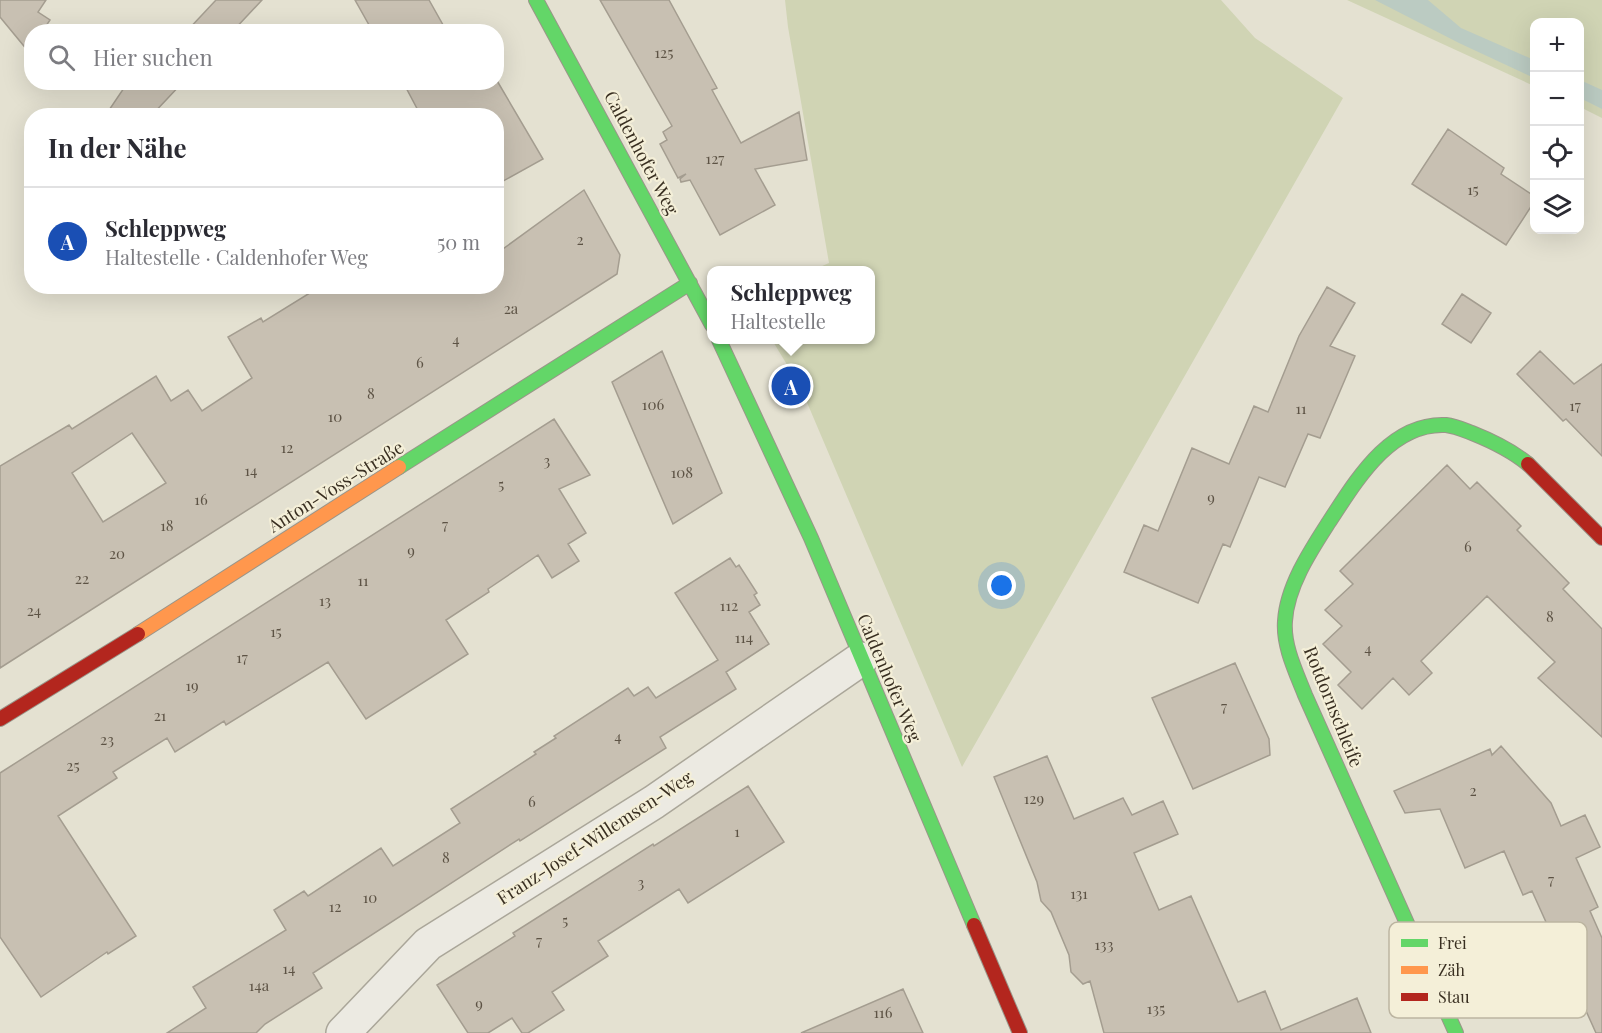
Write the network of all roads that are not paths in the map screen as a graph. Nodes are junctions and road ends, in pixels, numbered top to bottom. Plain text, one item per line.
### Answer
1 (536, 0) edge
2 (690, 283) junction
3 (707, 317) edge
4 (721, 344) edge
5 (1602, 538) edge
6 (861, 659) junction
7 (0, 719) edge
8 (1406, 922) edge
9 (1449, 1018) edge
10 (343, 1033) edge
11 (1020, 1033) edge
12 (1456, 1033) edge

1 - 2 street, Caldenhofer Weg
2 - 3 street, Caldenhofer Weg
2 - 7 street, Anton-Voss-Straße
4 - 6 street, Caldenhofer Weg
5 - 8 street, Rotdornschleife
6 - 10 street, Franz-Josef-Willemsen-Weg
6 - 11 street, Caldenhofer Weg
9 - 12 street, Rotdornschleife

